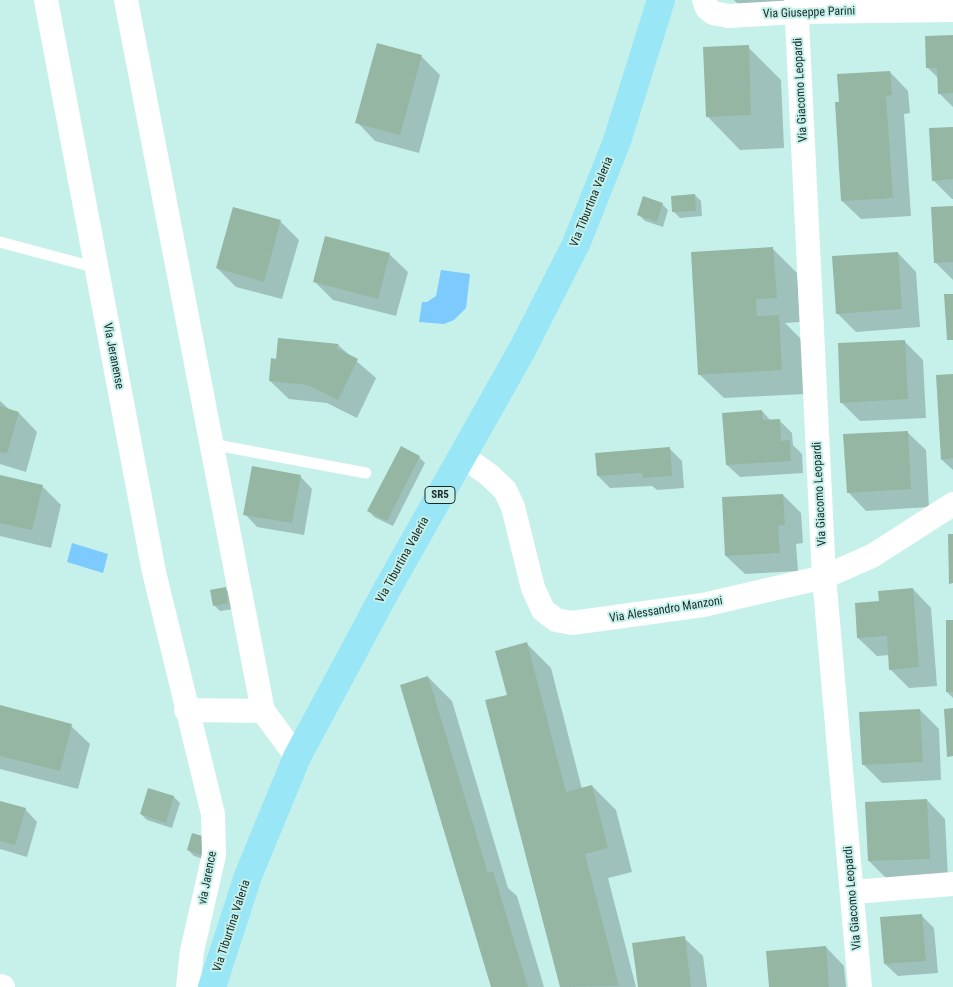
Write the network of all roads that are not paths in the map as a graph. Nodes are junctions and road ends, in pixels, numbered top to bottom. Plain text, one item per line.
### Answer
1 (46, 0) edge
2 (126, 0) edge
3 (661, 0) edge
4 (704, 0) edge
5 (797, 6) edge
6 (953, 10) edge
7 (0, 242) edge
8 (97, 268) junction
9 (211, 444) junction
10 (462, 456) junction
11 (366, 473) dead end
12 (953, 504) edge
13 (824, 577) junction
14 (186, 710) junction
15 (263, 711) junction
16 (297, 757) junction
17 (953, 884) edge
18 (853, 892) junction
19 (188, 987) edge
20 (212, 987) edge
21 (860, 987) edge

1 - 8 street, Via Jeranense
2 - 9 street
3 - 10 main road, Via Tiburtina Valeria / SR5
4 - 5 street, Via Giuseppe Parini
5 - 6 street, Via Giuseppe Parini
5 - 13 street, Via Giacomo Leopardi
7 - 8 lane
8 - 14 street, Via Jeranense
9 - 11 lane
9 - 15 street
10 - 13 street, Via Alessandro Manzoni
10 - 16 main road, Via Tiburtina Valeria / SR5
12 - 13 street, Via Alessandro Manzoni
13 - 18 street, Via Giacomo Leopardi
14 - 15 street
14 - 19 street, via Jarence
15 - 16 street
16 - 20 main road, Via Tiburtina Valeria / SR5
17 - 18 street
18 - 21 street, Via Giacomo Leopardi

